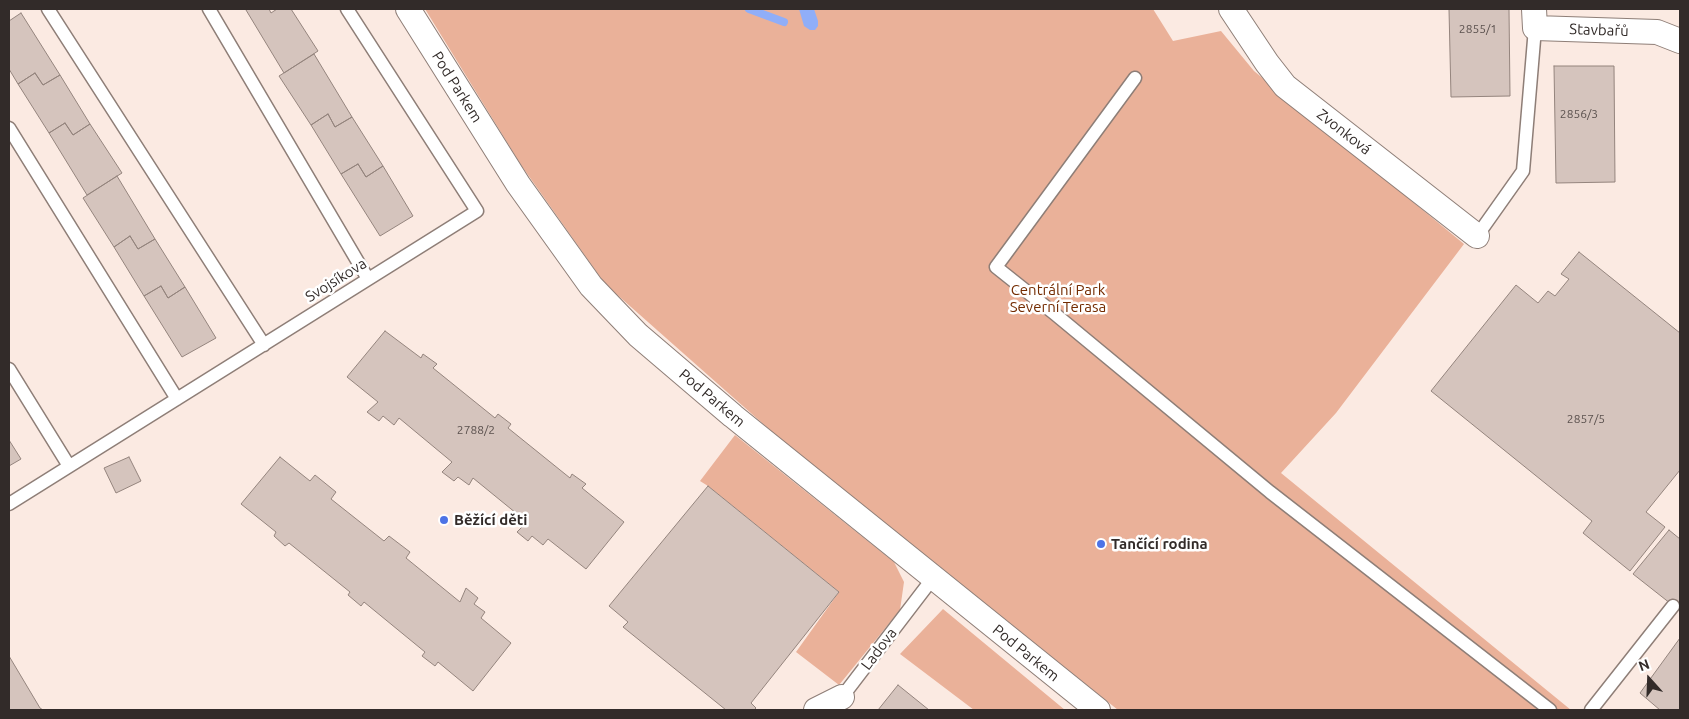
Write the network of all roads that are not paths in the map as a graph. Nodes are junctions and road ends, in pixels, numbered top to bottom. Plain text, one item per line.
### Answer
1 (48, 9) edge
2 (209, 9) edge
3 (348, 9) edge
4 (408, 9) edge
5 (1231, 9) edge
6 (1534, 18) edge
7 (1680, 41) edge
8 (1135, 78) dead end
9 (9, 128) edge
10 (1477, 236) joint
11 (368, 279) junction
12 (264, 345) junction
13 (9, 369) edge
14 (177, 399) junction
15 (70, 466) junction
16 (9, 504) edge
17 (933, 578) junction
18 (1673, 606) dead end
19 (842, 697) joint
20 (816, 710) edge
21 (1098, 710) edge
22 (1550, 710) edge
23 (1591, 710) edge

1 - 12 lane
2 - 11 lane
3 - 11 lane, Svojsíkova
4 - 17 street, Pod Parkem
5 - 10 street, Zvonková
6 - 7 street, Stavbařů
6 - 10 lane
8 - 22 lane
9 - 14 lane
11 - 12 lane, Svojsíkova
12 - 14 lane, Svojsíkova
13 - 15 lane
14 - 15 lane, Svojsíkova
15 - 16 lane, Svojsíkova
17 - 19 lane, Ladova
17 - 21 street, Pod Parkem
18 - 23 lane
19 - 20 street, Ladova

